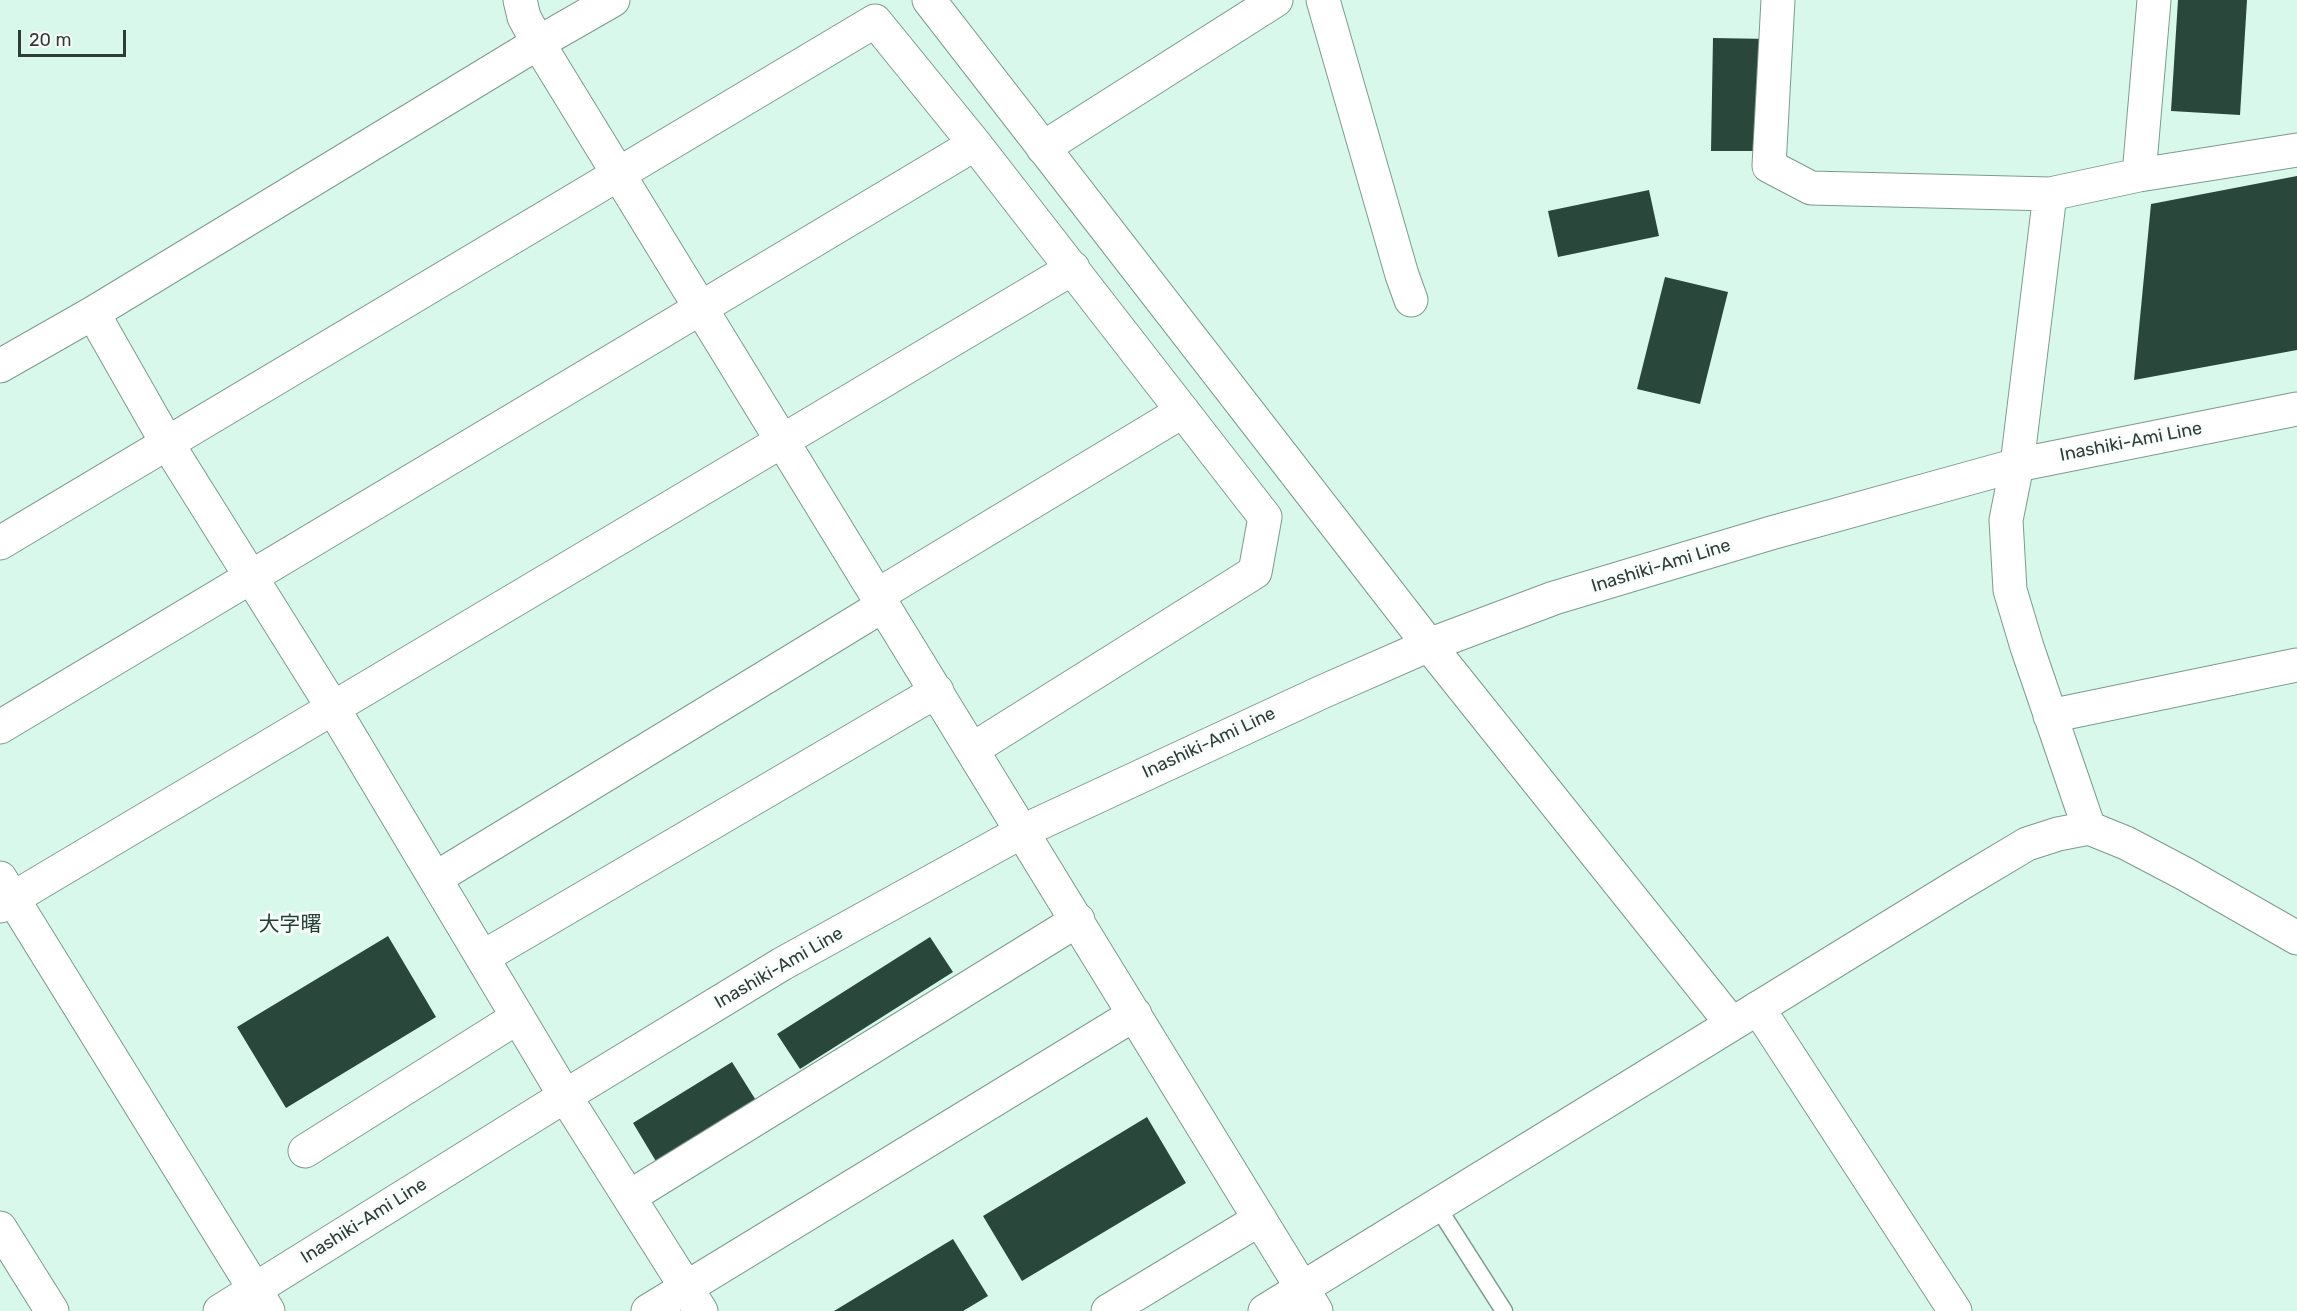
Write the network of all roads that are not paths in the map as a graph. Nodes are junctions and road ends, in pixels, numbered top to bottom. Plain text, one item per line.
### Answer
1 (520, 0) edge
2 (613, 0) edge
3 (930, 0) edge
4 (1276, 0) edge
5 (1323, 0) edge
6 (1778, 0) edge
7 (2154, 0) edge
8 (538, 43) junction
9 (975, 144) junction
10 (1043, 148) junction
11 (2297, 150) edge
12 (620, 174) junction
13 (2139, 175) junction
14 (2050, 194) junction
15 (1073, 268) junction
16 (1411, 300) dead end
17 (700, 309) junction
18 (93, 313) junction
19 (0, 366) edge
20 (2297, 409) edge
21 (1184, 411) junction
22 (783, 441) junction
23 (167, 443) junction
24 (2017, 465) junction
25 (0, 543) edge
26 (250, 577) junction
27 (881, 600) junction
28 (1429, 645) junction
29 (2297, 665) edge
30 (937, 690) junction
31 (333, 708) junction
32 (2050, 716) junction
33 (0, 727) edge
34 (973, 749) junction
35 (2089, 828) junction
36 (1023, 831) junction
37 (436, 878) junction
38 (4, 894) edge
39 (1078, 920) junction
40 (2297, 938) edge
41 (483, 957) junction
42 (1135, 1014) junction
43 (1745, 1016) junction
44 (518, 1017) junction
45 (566, 1096) junction
46 (305, 1151) dead end
47 (629, 1197) junction
48 (1437, 1206) junction
49 (1260, 1219) junction
50 (0, 1228) edge
51 (694, 1299) edge
52 (261, 1300) edge
53 (1309, 1300) edge
54 (52, 1311) edge
55 (220, 1311) edge
56 (648, 1311) edge
57 (1108, 1311) edge
58 (1265, 1311) edge
59 (1504, 1311) edge
60 (1955, 1311) edge

1 - 8 street
2 - 8 street
3 - 10 street
4 - 10 street
5 - 16 street
6 - 14 street
7 - 13 street
8 - 12 street
8 - 18 street
9 - 12 street
9 - 15 street
9 - 17 street
10 - 28 street
11 - 13 street
12 - 17 street
12 - 23 street
13 - 14 street
14 - 24 street
15 - 21 street
15 - 22 street
17 - 22 street
17 - 26 street
18 - 19 street
18 - 23 street
20 - 24 street, Inashiki-Ami Line
21 - 27 street
21 - 34 street
22 - 27 street
22 - 31 street
23 - 25 street
23 - 26 street
24 - 28 street, Inashiki-Ami Line
24 - 32 street
26 - 31 street
26 - 33 street
27 - 30 street
27 - 37 street
28 - 36 street, Inashiki-Ami Line
28 - 43 street
29 - 32 street
30 - 34 street
30 - 41 street
31 - 37 street
31 - 38 street
32 - 35 street
34 - 36 street
35 - 40 street
35 - 43 street
36 - 39 street
36 - 45 street, Inashiki-Ami Line
37 - 41 street
38 - 52 street
39 - 42 street
39 - 47 street
41 - 44 street
42 - 49 street
42 - 51 street
43 - 48 street
43 - 60 street
44 - 45 street
44 - 46 street
45 - 47 street
45 - 52 street, Inashiki-Ami Line
47 - 51 street
48 - 53 street
48 - 59 lane
49 - 53 street
49 - 57 street
50 - 54 street
51 - 56 street
52 - 55 street, Inashiki-Ami Line
53 - 58 street

